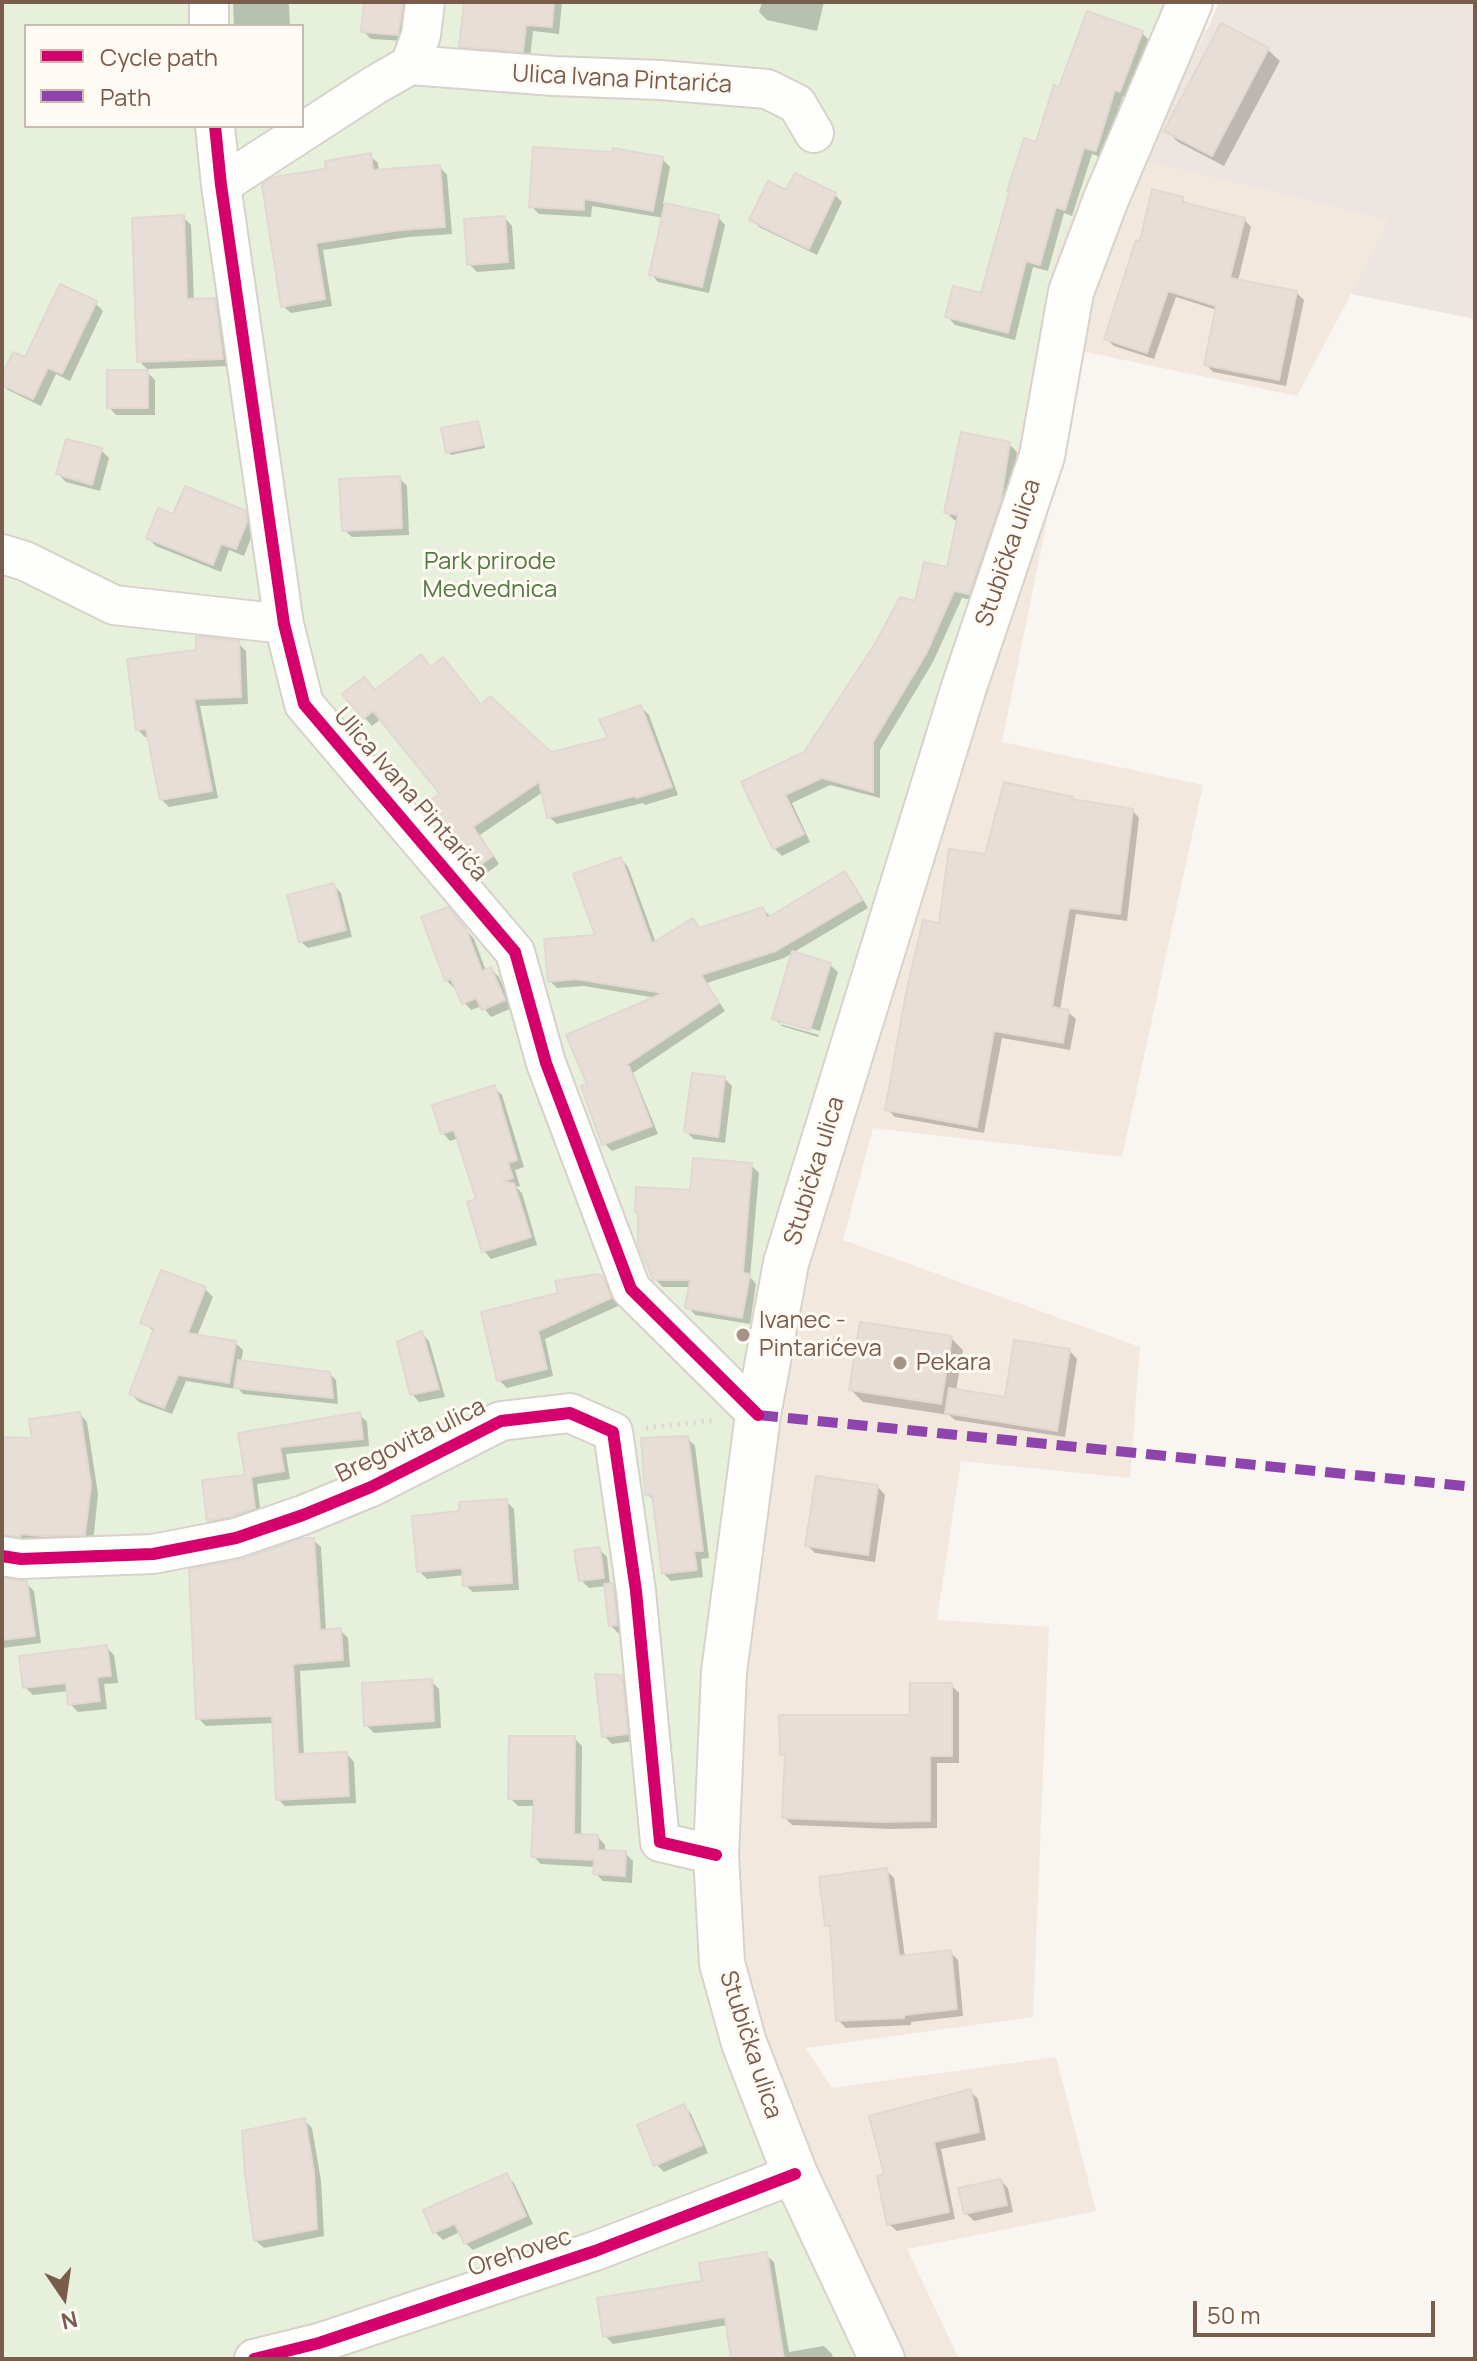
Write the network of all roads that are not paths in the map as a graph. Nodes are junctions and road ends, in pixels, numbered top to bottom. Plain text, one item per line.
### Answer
1 (209, 2) edge
2 (425, 2) edge
3 (1190, 2) edge
4 (209, 24) edge
5 (410, 65) junction
6 (215, 128) edge
7 (814, 133) dead end
8 (221, 185) junction
9 (2, 554) edge
10 (284, 624) junction
11 (758, 1415) junction
12 (2, 1556) edge
13 (716, 1855) junction
14 (795, 2174) junction
15 (254, 2359) edge
16 (882, 2359) edge

1 - 4 street
2 - 5 street
3 - 11 main road, Stubička ulica
5 - 7 street, Ulica Ivana Pintarića
5 - 8 street
6 - 8 street, Ulica Ivana Pintarića
8 - 10 street, Ulica Ivana Pintarića
9 - 10 street
10 - 11 street, Ulica Ivana Pintarića
11 - 13 main road, Stubička ulica
12 - 13 street, Bregovita ulica
13 - 14 main road, Stubička ulica
14 - 15 street, Orehovec
14 - 16 main road, Stubička ulica

